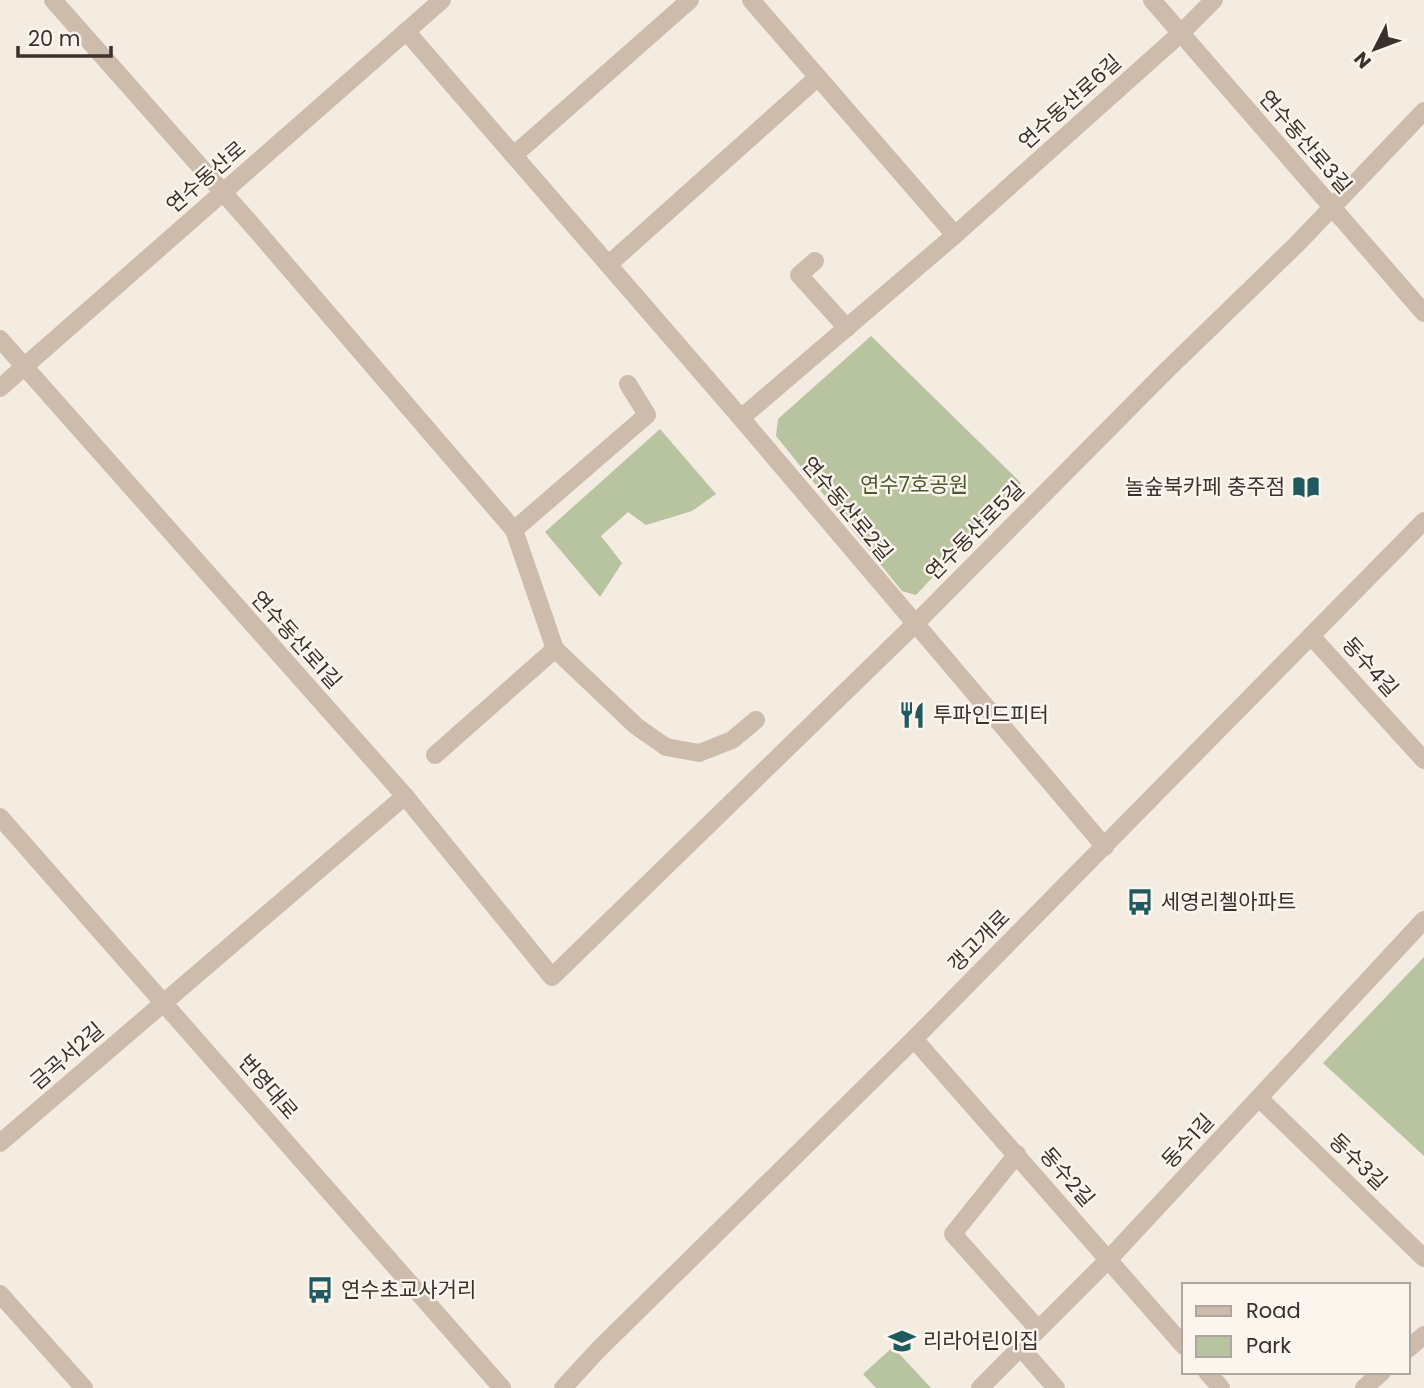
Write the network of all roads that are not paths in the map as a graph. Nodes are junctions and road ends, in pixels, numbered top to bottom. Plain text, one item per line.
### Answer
1 (53, 0) edge
2 (442, 0) edge
3 (690, 0) edge
4 (751, 0) edge
5 (1152, 0) edge
6 (1214, 0) edge
7 (406, 31) junction
8 (1181, 33) junction
9 (818, 77) junction
10 (1424, 111) edge
11 (514, 155) junction
12 (223, 192) junction
13 (1331, 207) junction
14 (955, 235) junction
15 (815, 261) dead end
16 (609, 264) junction
17 (1424, 313) edge
18 (847, 328) junction
19 (0, 339) edge
20 (24, 367) junction
21 (628, 384) dead end
22 (0, 388) edge
23 (741, 418) junction
24 (1424, 522) edge
25 (514, 530) junction
26 (914, 625) junction
27 (1311, 636) junction
28 (555, 649) junction
29 (756, 720) dead end
30 (435, 755) dead end
31 (1424, 760) edge
32 (405, 796) junction
33 (0, 817) edge
34 (1105, 847) junction
35 (1424, 920) edge
36 (552, 977) joint
37 (163, 1003) junction
38 (914, 1039) junction
39 (1259, 1098) junction
40 (0, 1143) edge
41 (1017, 1154) junction
42 (1424, 1258) edge
43 (1108, 1260) junction
44 (0, 1294) edge
45 (1038, 1329) junction
46 (1424, 1335) edge
47 (1182, 1344) edge
48 (1020, 1347) junction
49 (1410, 1347) edge
50 (1209, 1374) edge
51 (1380, 1374) edge
52 (84, 1388) edge
53 (502, 1388) edge
54 (563, 1388) edge
55 (980, 1388) edge
56 (1056, 1388) edge
57 (1221, 1388) edge
58 (1364, 1388) edge

1 - 12 street
2 - 7 street, 연수동산로
3 - 11 street
4 - 9 street
5 - 8 street, 연수동산로3길
6 - 8 street, 연수동산로6길
7 - 11 street, 연수동산로2길
7 - 12 street, 연수동산로
8 - 13 street, 연수동산로3길
8 - 14 street, 연수동산로6길
9 - 14 street
9 - 16 street
10 - 13 street, 연수동산로5길
11 - 16 street, 연수동산로2길
12 - 20 street, 연수동산로
12 - 25 street
13 - 17 street, 연수동산로3길
13 - 26 street, 연수동산로5길
14 - 18 street, 연수동산로6길
15 - 18 street
16 - 23 street, 연수동산로2길
18 - 23 street, 연수동산로6길
19 - 20 street, 연수동산로1길
20 - 22 street, 연수동산로
20 - 32 street, 연수동산로1길
21 - 25 street
23 - 26 street, 연수동산로2길
24 - 27 street, 갱고개로
25 - 28 street
26 - 34 street, 연수동산로2길
26 - 36 street, 연수동산로5길
27 - 31 street, 동수4길
27 - 34 street, 갱고개로
28 - 29 street
28 - 30 street
32 - 36 street, 연수동산로1길
32 - 37 street, 금곡서2길
33 - 37 street, 번영대로
34 - 38 street, 갱고개로
35 - 39 street, 동수1길
37 - 40 street, 금곡서2길
37 - 53 street, 번영대로
38 - 41 street, 동수2길
38 - 54 street, 갱고개로
39 - 42 street, 동수3길
39 - 43 street, 동수1길
41 - 43 street, 동수2길
41 - 45 street
43 - 45 street, 동수1길
43 - 47 street, 동수2길
44 - 52 street
45 - 48 street, 동수1길
46 - 49 street
48 - 55 street, 동수1길
48 - 56 street
50 - 57 street
51 - 58 street

